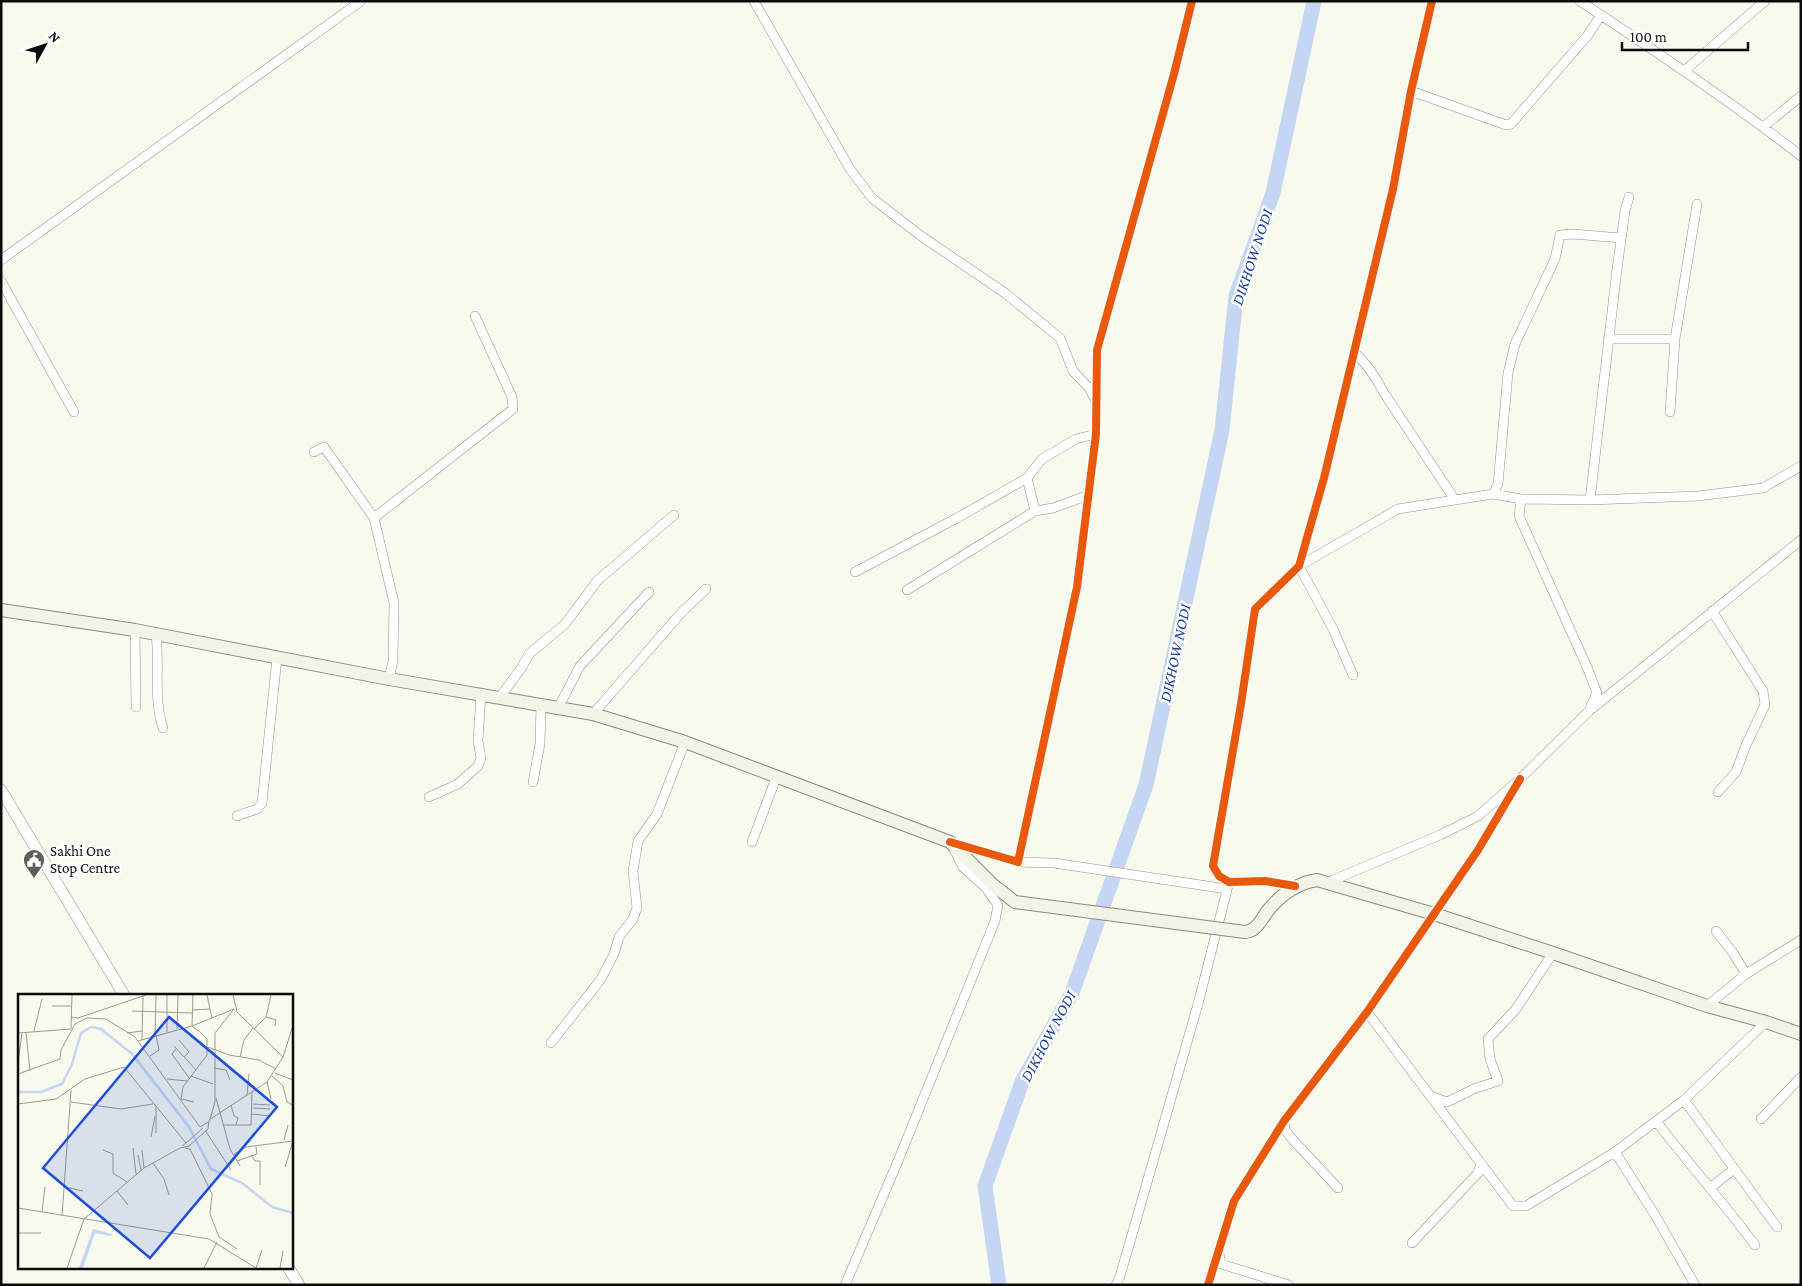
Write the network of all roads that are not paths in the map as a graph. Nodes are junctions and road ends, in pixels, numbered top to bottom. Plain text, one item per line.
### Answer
1 (360, 1) edge
2 (754, 1) edge
3 (1192, 1) edge
4 (1432, 1) edge
5 (1766, 1) edge
6 (1586, 3) edge
7 (1601, 15) junction
8 (1684, 71) junction
9 (1411, 90) junction
10 (1801, 96) edge
11 (1763, 127) junction
12 (1801, 156) edge
13 (1629, 197) dead end
14 (1697, 204) dead end
15 (1621, 238) junction
16 (1, 260) edge
17 (1, 281) edge
18 (475, 316) dead end
19 (1608, 339) junction
20 (1675, 339) junction
21 (1354, 352) junction
22 (1097, 403) junction
23 (74, 412) dead end
24 (1670, 412) dead end
25 (1096, 434) junction
26 (314, 452) dead end
27 (1801, 466) edge
28 (1027, 478) junction
29 (1493, 494) junction
30 (1089, 495) junction
31 (1521, 499) junction
32 (1454, 500) junction
33 (1590, 500) junction
34 (1035, 511) junction
35 (674, 515) dead end
36 (374, 518) junction
37 (1801, 540) edge
38 (1299, 566) junction
39 (855, 572) dead end
40 (706, 589) dead end
41 (907, 590) dead end
42 (650, 592) dead end
43 (1, 610) edge
44 (1712, 611) junction
45 (135, 630) junction
46 (156, 634) junction
47 (277, 658) junction
48 (1353, 676) dead end
49 (389, 679) junction
50 (481, 694) junction
51 (500, 697) junction
52 (541, 705) junction
53 (136, 707) dead end
54 (558, 708) junction
55 (1589, 710) junction
56 (593, 714) junction
57 (163, 728) dead end
58 (685, 742) junction
59 (776, 778) junction
60 (1520, 779) junction
61 (533, 782) dead end
62 (1, 790) edge
63 (1718, 792) dead end
64 (429, 797) dead end
65 (238, 816) dead end
66 (752, 842) dead end
67 (950, 842) junction
68 (1018, 862) junction
69 (1326, 883) junction
70 (1228, 886) junction
71 (1296, 886) junction
72 (1434, 914) junction
73 (1716, 931) dead end
74 (1801, 940) edge
75 (1553, 953) junction
76 (1746, 974) junction
77 (123, 994) edge
78 (1707, 1006) junction
79 (1367, 1012) junction
80 (1766, 1022) junction
81 (1801, 1034) edge
82 (551, 1043) dead end
83 (1801, 1077) edge
84 (1433, 1097) junction
85 (1684, 1100) junction
86 (1761, 1119) dead end
87 (1284, 1121) junction
88 (1656, 1121) junction
89 (1614, 1152) junction
90 (1481, 1163) junction
91 (1734, 1169) junction
92 (1338, 1188) dead end
93 (1710, 1188) junction
94 (1777, 1227) dead end
95 (1412, 1242) dead end
96 (1755, 1245) dead end
97 (1219, 1253) junction
98 (289, 1268) edge
99 (299, 1285) edge
100 (844, 1285) edge
101 (1116, 1285) edge
102 (1208, 1285) edge
103 (1289, 1285) edge
104 (1695, 1285) edge

1 - 16 street
2 - 22 street
3 - 22 street
4 - 9 street
5 - 8 street
6 - 7 street
7 - 8 street
7 - 9 street
8 - 11 street
9 - 21 street
10 - 11 street
11 - 12 street
13 - 15 street
14 - 20 street
15 - 19 street
15 - 29 street
17 - 23 street
18 - 36 street
19 - 20 street
19 - 33 street
20 - 24 street
21 - 32 street
21 - 38 street
22 - 25 street
25 - 28 street
25 - 30 street
26 - 36 street
27 - 33 street
28 - 34 street
28 - 39 street
29 - 31 street
29 - 32 street
30 - 34 street
30 - 68 street
31 - 33 street
31 - 55 street
32 - 38 street
34 - 41 street
35 - 51 street
36 - 49 street
37 - 44 street
38 - 48 street
38 - 70 street
40 - 56 street
42 - 54 street
43 - 45 main road
44 - 55 street
44 - 63 street
45 - 46 main road
45 - 53 street
46 - 47 main road
46 - 57 street
47 - 49 main road
47 - 65 street
49 - 50 main road
50 - 51 main road
50 - 64 street
51 - 52 main road
52 - 54 main road
52 - 61 street
54 - 56 main road
55 - 60 street
56 - 58 main road
58 - 59 main road
58 - 82 street
59 - 66 street
59 - 67 main road
60 - 69 street
60 - 72 street
62 - 77 street
67 - 68 street
67 - 71 main road, bridge
67 - 100 street
68 - 70 street
69 - 71 main road
69 - 72 main road
70 - 71 street
70 - 101 street
72 - 75 main road
72 - 79 street
73 - 76 street
74 - 76 street
75 - 78 main road
75 - 84 street
76 - 78 street
78 - 80 main road
79 - 84 street
79 - 87 street
80 - 81 main road
80 - 85 street
83 - 86 street
84 - 90 street
85 - 88 street
85 - 91 street
87 - 92 street
87 - 97 street
88 - 89 street
88 - 93 street
89 - 90 street
89 - 104 street
90 - 95 street
91 - 93 street
91 - 94 street
93 - 96 street
97 - 102 street
97 - 103 street
98 - 99 street

